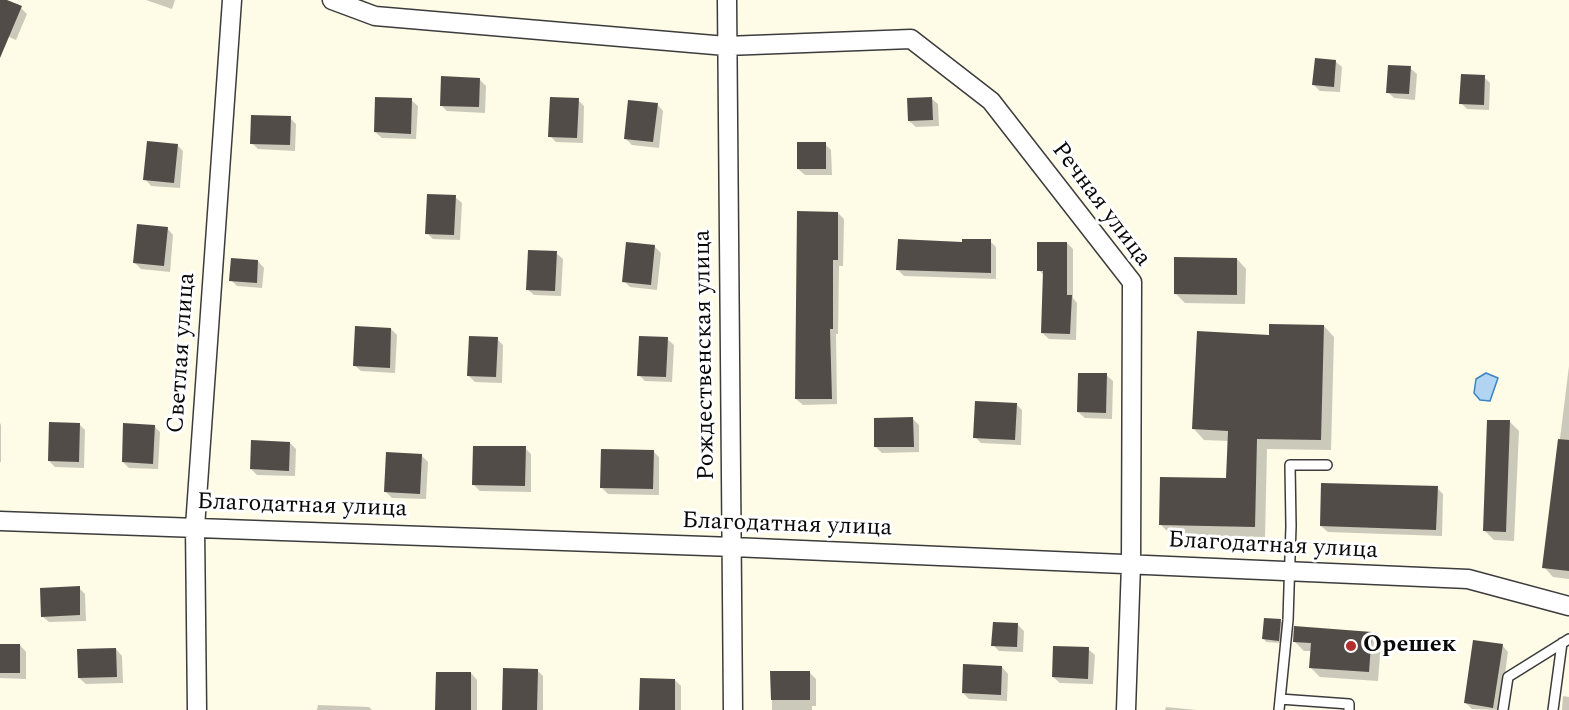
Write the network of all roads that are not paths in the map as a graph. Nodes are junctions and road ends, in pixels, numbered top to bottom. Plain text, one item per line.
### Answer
1 (232, 0) edge
2 (332, 0) edge
3 (727, 0) edge
4 (726, 46) junction
5 (1327, 465) dead end
6 (0, 521) edge
7 (195, 527) junction
8 (733, 547) junction
9 (1131, 564) junction
10 (1290, 572) junction
11 (1569, 606) edge
12 (1565, 641) edge
13 (1280, 699) junction
14 (197, 710) edge
15 (734, 710) edge
16 (1126, 710) edge
17 (1279, 710) edge
18 (1349, 710) edge
19 (1503, 710) edge
20 (1553, 710) edge

1 - 7 street, Светлая улица
2 - 4 street, Речная улица
3 - 4 street, Рождественская улица
4 - 8 street, Рождественская улица
4 - 9 street, Речная улица
5 - 10 lane
6 - 7 street, Благодатная улица
7 - 8 street, Благодатная улица
7 - 14 street, Светлая улица
8 - 9 street, Благодатная улица
8 - 15 street, Рождественская улица
9 - 10 street, Благодатная улица
9 - 16 street, Речная улица
10 - 11 street, Благодатная улица
10 - 13 lane
12 - 19 lane
12 - 20 lane
13 - 17 lane
13 - 18 lane

